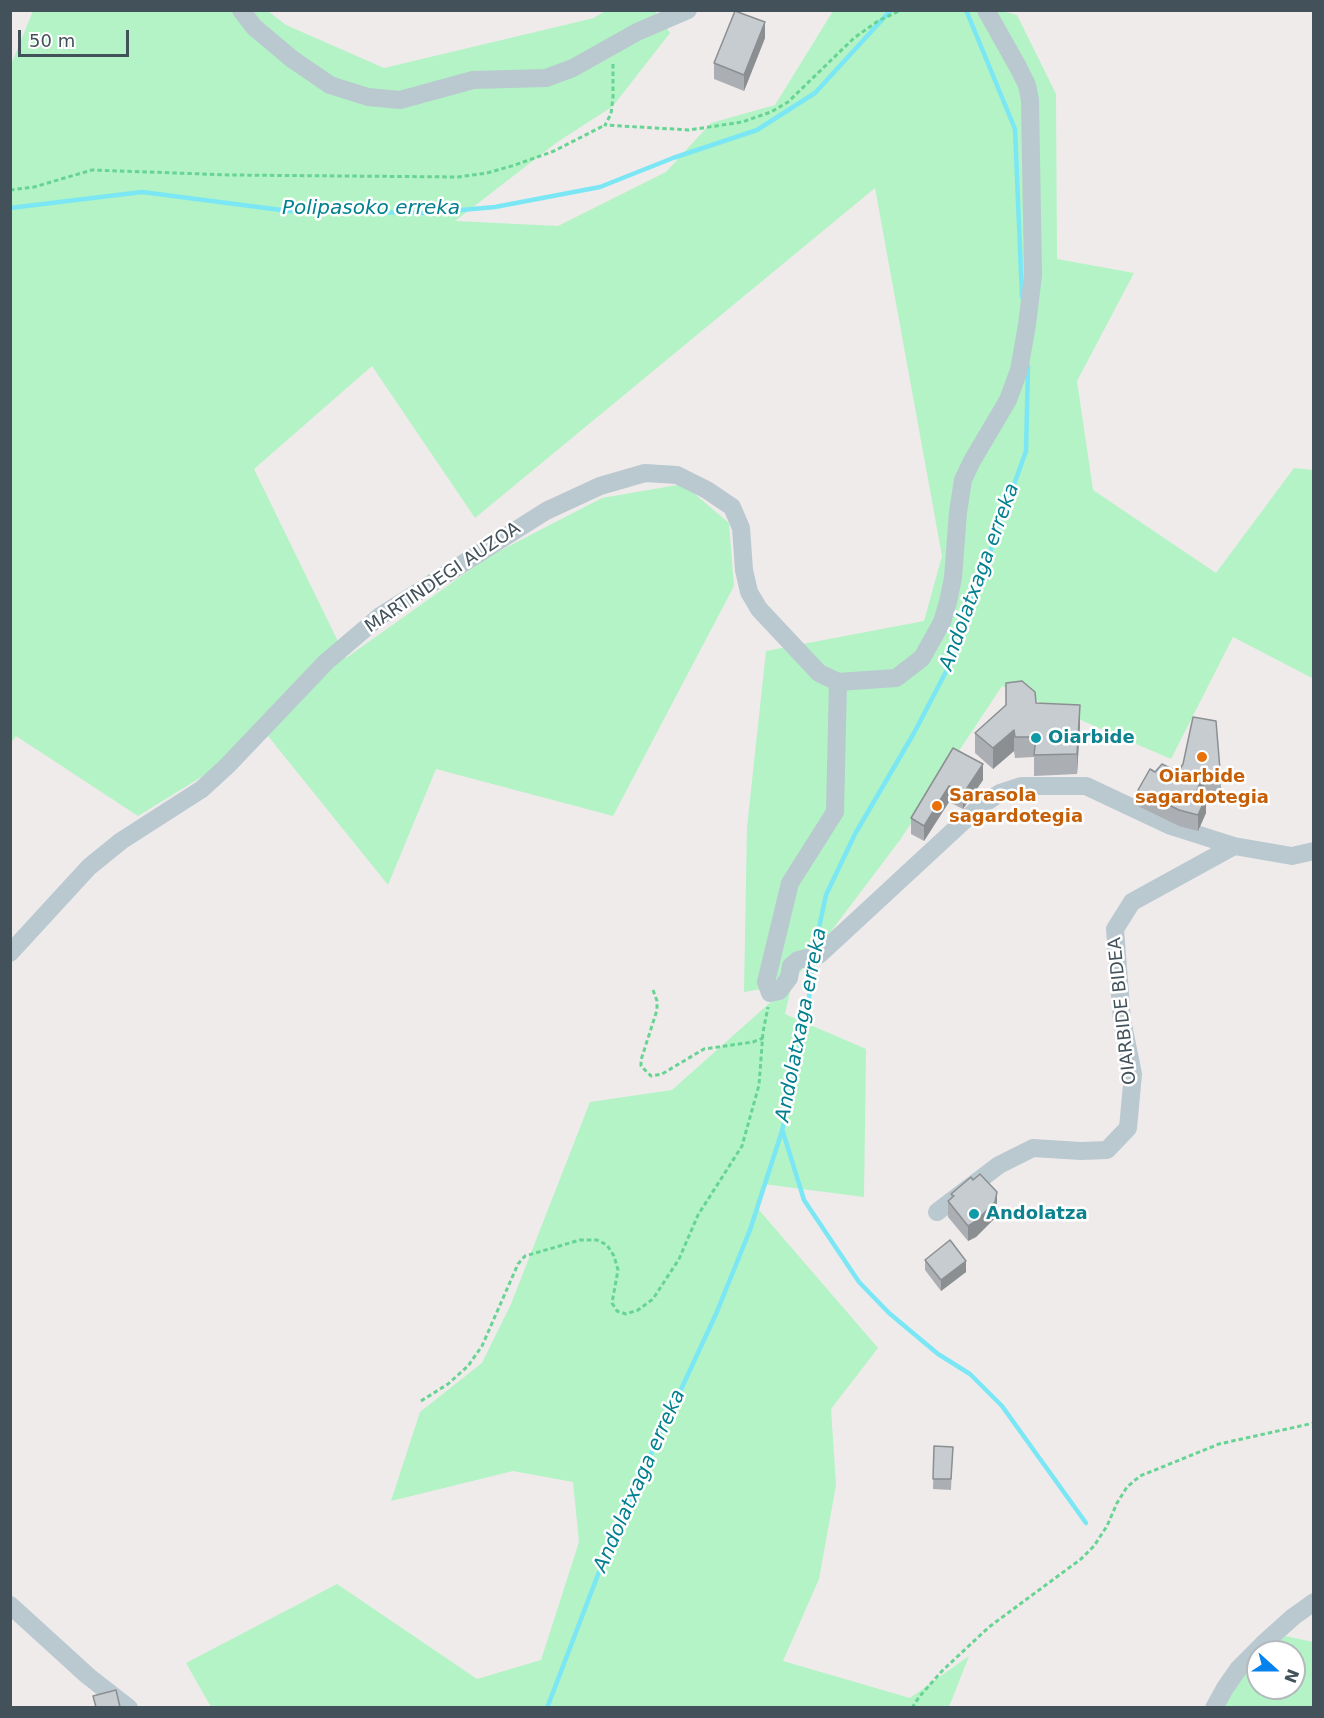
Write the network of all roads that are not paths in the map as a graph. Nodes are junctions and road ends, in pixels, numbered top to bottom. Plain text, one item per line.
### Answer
1 (241, 10) edge
2 (688, 10) edge
3 (986, 10) edge
4 (837, 682) junction
5 (1234, 846) junction
6 (1314, 851) edge
7 (10, 953) edge
8 (937, 1212) dead end
9 (1314, 1602) edge
10 (10, 1605) edge
11 (129, 1707) edge
12 (1214, 1707) edge

1 - 2 street
3 - 4 street
4 - 5 street
4 - 7 street, MARTINDEGI AUZOA
5 - 6 street
5 - 8 street, OIARBIDE BIDEA
9 - 12 street
10 - 11 street

